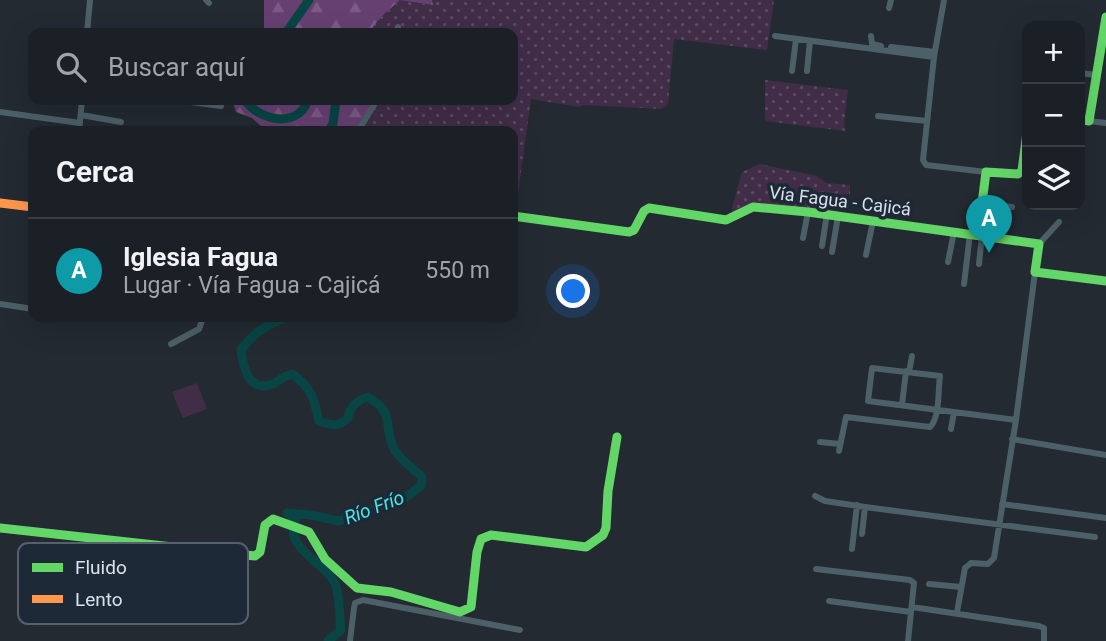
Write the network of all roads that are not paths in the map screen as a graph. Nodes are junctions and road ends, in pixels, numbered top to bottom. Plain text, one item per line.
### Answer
1 (90, 0) edge
2 (944, 0) edge
3 (1106, 18) edge
4 (87, 28) edge
5 (775, 36) dead end
6 (871, 36) dead end
7 (796, 39) junction
8 (810, 41) junction
9 (1103, 53) edge
10 (934, 55) junction
11 (792, 71) dead end
12 (807, 71) dead end
13 (1100, 74) edge
14 (81, 105) edge
15 (213, 105) edge
16 (374, 105) edge
17 (221, 106) dead end
18 (0, 112) edge
19 (878, 116) dead end
20 (1085, 117) edge
21 (80, 119) junction
22 (1085, 120) edge
23 (927, 121) junction
24 (121, 122) dead end
25 (1106, 123) edge
26 (79, 126) edge
27 (361, 126) edge
28 (1025, 147) edge
29 (986, 173) junction
30 (983, 202) junction
31 (0, 203) edge
32 (28, 206) edge
33 (1012, 207) dead end
34 (808, 212) junction
35 (827, 214) junction
36 (838, 216) junction
37 (518, 217) edge
38 (873, 220) junction
39 (1059, 222) dead end
40 (954, 232) junction
41 (977, 235) junction
42 (803, 238) dead end
43 (1039, 244) junction
44 (822, 246) dead end
45 (832, 252) dead end
46 (866, 255) dead end
47 (948, 262) dead end
48 (979, 264) dead end
49 (1035, 272) junction
50 (1106, 281) edge
51 (964, 284) dead end
52 (0, 304) edge
53 (28, 308) edge
54 (202, 322) edge
55 (171, 344) dead end
56 (912, 356) dead end
57 (907, 371) junction
58 (902, 405) junction
59 (936, 409) junction
60 (954, 412) junction
61 (1016, 420) junction
62 (951, 429) dead end
63 (617, 437) dead end
64 (1012, 439) junction
65 (820, 442) dead end
66 (1106, 455) edge
67 (815, 496) dead end
68 (1002, 504) junction
69 (857, 505) junction
70 (865, 507) junction
71 (1106, 518) edge
72 (999, 523) junction
73 (0, 528) edge
74 (862, 534) dead end
75 (1096, 537) dead end
76 (159, 543) edge
77 (852, 549) dead end
78 (248, 555) edge
79 (816, 569) dead end
80 (929, 584) dead end
81 (961, 587) junction
82 (829, 600) dead end
83 (911, 609) junction
84 (957, 612) junction
85 (520, 630) dead end
86 (350, 641) edge
87 (908, 641) edge
88 (1044, 641) edge

1 - 4 street
2 - 10 street
3 - 9 street
5 - 7 street
6 - 10 street
7 - 8 street
7 - 11 street
8 - 10 street
8 - 12 street
9 - 13 street
10 - 23 street
13 - 20 street
14 - 21 street
15 - 17 street
16 - 27 street
18 - 21 street
19 - 23 street
21 - 24 street
21 - 26 street
22 - 25 street
23 - 29 street
28 - 29 street
29 - 30 street
30 - 33 street
30 - 41 street
31 - 32 street
34 - 35 street, Vía Fagua - Cajicá
34 - 37 street, Vía Fagua - Cajicá
34 - 42 street
35 - 36 street, Vía Fagua - Cajicá
35 - 44 street
36 - 38 street, Vía Fagua - Cajicá
36 - 45 street
38 - 40 street, Vía Fagua - Cajicá
38 - 46 street
39 - 43 street
40 - 41 street, Vía Fagua - Cajicá
40 - 47 street
41 - 43 street, Vía Fagua - Cajicá
41 - 48 street
41 - 51 street
43 - 49 street
49 - 50 street
49 - 61 street
52 - 53 street
54 - 55 street
56 - 57 street
57 - 58 street
57 - 58 street
57 - 59 street
58 - 59 street
59 - 60 street
59 - 65 street
60 - 61 street
60 - 62 street
61 - 64 street
63 - 78 street
64 - 66 street
64 - 68 street
67 - 69 street
68 - 71 street
68 - 72 street
69 - 70 street
69 - 77 street
70 - 72 street
70 - 74 street
72 - 75 street
72 - 81 street
73 - 76 street
79 - 83 street
80 - 81 street
81 - 84 street
82 - 83 street
83 - 84 street
83 - 87 street
84 - 88 street
85 - 86 street

